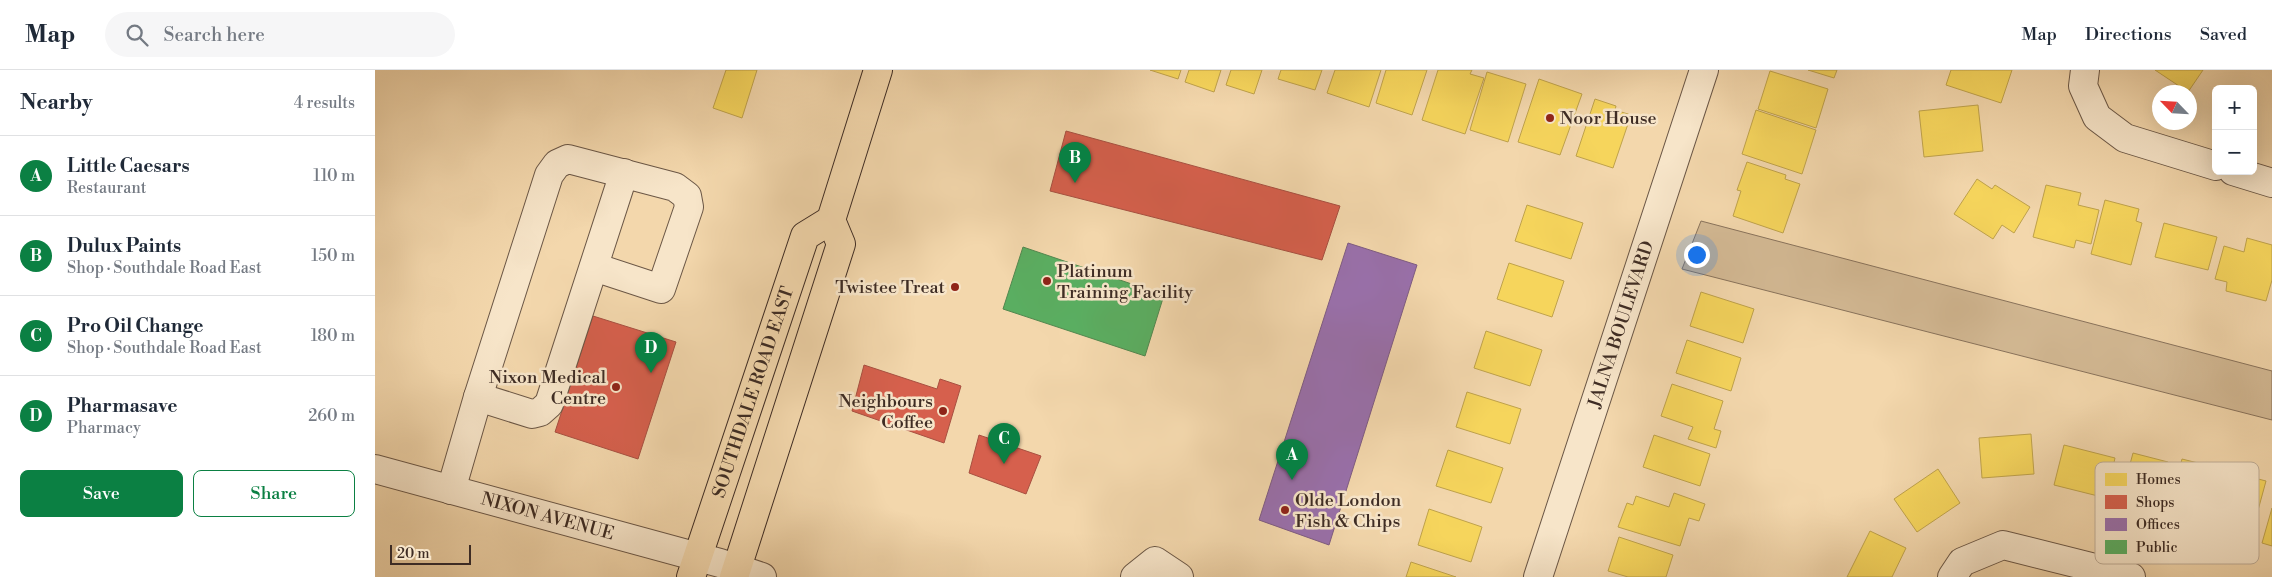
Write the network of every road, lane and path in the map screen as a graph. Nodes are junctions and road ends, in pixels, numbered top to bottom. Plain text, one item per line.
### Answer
1 (878, 70) edge
2 (1704, 70) edge
3 (2085, 70) edge
4 (2212, 165) edge
5 (624, 173) junction
6 (2245, 175) edge
7 (2272, 184) edge
8 (831, 220) junction
9 (594, 267) junction
10 (478, 397) junction
11 (375, 469) edge
12 (451, 490) junction
13 (716, 569) edge
14 (762, 577) edge
15 (1135, 577) edge
16 (1179, 577) edge
17 (1538, 577) edge
18 (1952, 577) edge
19 (2131, 577) edge

1 - 8 main road
2 - 17 street, JALNA BOULEVARD
3 - 4 street
5 - 9 street
5 - 9 street
5 - 10 street
6 - 7 street
8 - 13 main road
8 - 13 main road, SOUTHDALE ROAD EAST
9 - 10 street
10 - 12 street
11 - 12 street, NIXON AVENUE
12 - 13 street, NIXON AVENUE
13 - 14 street, NIXON AVENUE
15 - 16 street
18 - 19 street

